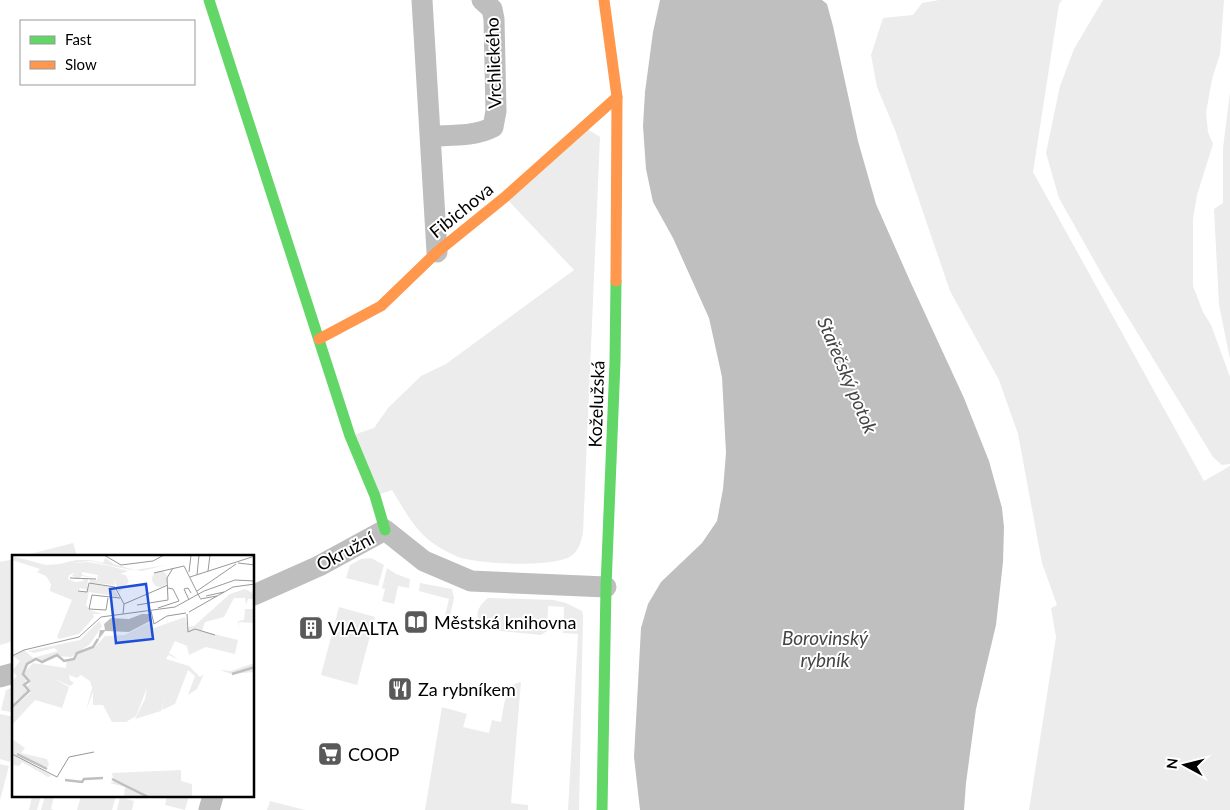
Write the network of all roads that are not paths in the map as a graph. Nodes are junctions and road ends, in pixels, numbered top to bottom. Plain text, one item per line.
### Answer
1 (208, 0) edge
2 (422, 0) edge
3 (428, 0) edge
4 (482, 0) edge
5 (604, 0) edge
6 (617, 97) junction
7 (431, 136) junction
8 (437, 252) junction
9 (319, 339) junction
10 (386, 530) junction
11 (606, 587) junction
12 (255, 595) edge
13 (12, 674) edge
14 (0, 678) edge
15 (602, 810) edge

1 - 9 street
2 - 3 street
2 - 7 street
4 - 7 street, Vrchlického
5 - 6 street, Koželužská
6 - 8 street, Fibichova
6 - 11 street, Koželužská
7 - 8 street
8 - 9 street, Fibichova
9 - 10 street
10 - 11 street, Okružní
10 - 12 street, Okružní
11 - 15 street, Koželužská
13 - 14 street

